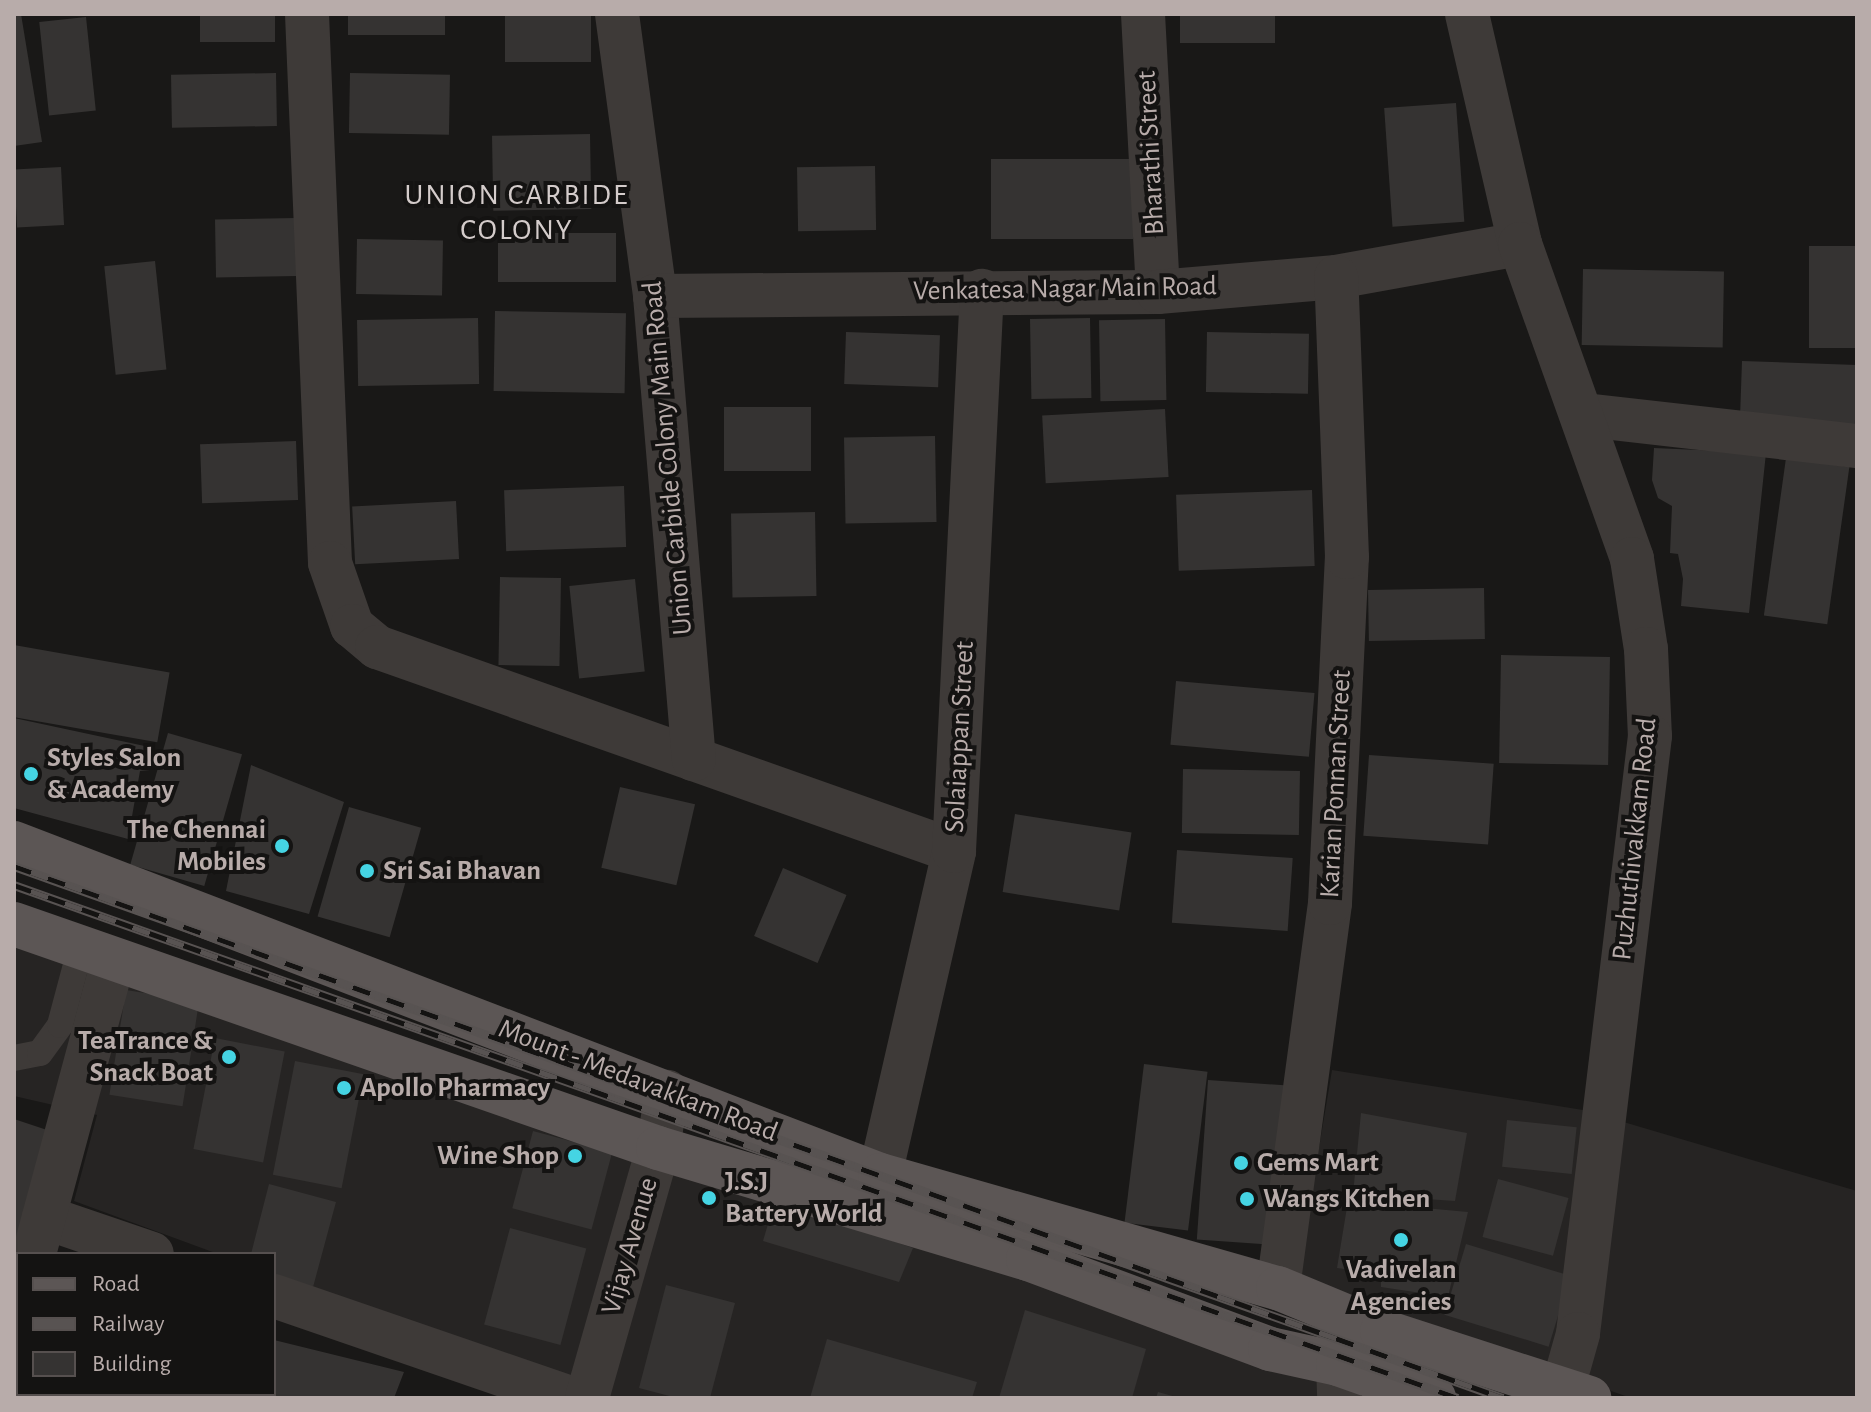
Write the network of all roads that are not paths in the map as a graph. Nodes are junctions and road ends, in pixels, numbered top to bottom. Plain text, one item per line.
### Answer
1 (307, 14) edge
2 (617, 14) edge
3 (1143, 14) edge
4 (1467, 14) edge
5 (1520, 244) junction
6 (1336, 277) junction
7 (982, 291) junction
8 (1158, 292) junction
9 (655, 296) junction
10 (1585, 415) junction
11 (1857, 446) edge
12 (694, 759) junction
13 (14, 843) edge
14 (954, 851) junction
15 (14, 924) edge
16 (97, 954) junction
17 (14, 1058) edge
18 (667, 1092) junction
19 (658, 1148) junction
20 (880, 1175) junction
21 (39, 1235) edge
22 (140, 1252) edge
23 (1278, 1288) junction
24 (276, 1297) edge
25 (1338, 1381) edge
26 (1571, 1395) edge
27 (570, 1398) edge
28 (587, 1398) edge
29 (1434, 1398) edge

1 - 12 street
2 - 9 street, Union Carbide Colony Main Road
3 - 8 street, Bharathi Street
4 - 5 street, Puzhuthivakkam Road
5 - 6 street, Venkatesa Nagar Main Road
5 - 10 street, Puzhuthivakkam Road
6 - 8 street, Venkatesa Nagar Main Road
6 - 23 street, Karian Ponnan Street
7 - 8 street, Venkatesa Nagar Main Road
7 - 9 street, Venkatesa Nagar Main Road
7 - 14 street, Solaiappan Street
9 - 12 street, Union Carbide Colony Main Road
10 - 11 street
10 - 26 street, Puzhuthivakkam Road
12 - 14 street
13 - 18 main road, Mount - Medavakkam Road
14 - 20 street, Solaiappan Street
15 - 16 main road, Mount - Medavakkam Road
16 - 17 lane
16 - 19 main road, Mount - Medavakkam Road
16 - 21 street
18 - 19 street, Vijay Avenue
18 - 20 main road, Mount - Medavakkam Road
19 - 25 main road, Mount - Medavakkam Road
19 - 28 street, Vijay Avenue
20 - 23 main road, Mount - Medavakkam Road
21 - 22 street
23 - 26 main road, Mount - Medavakkam Road
24 - 27 street
25 - 29 main road, Mount - Medavakkam Road

